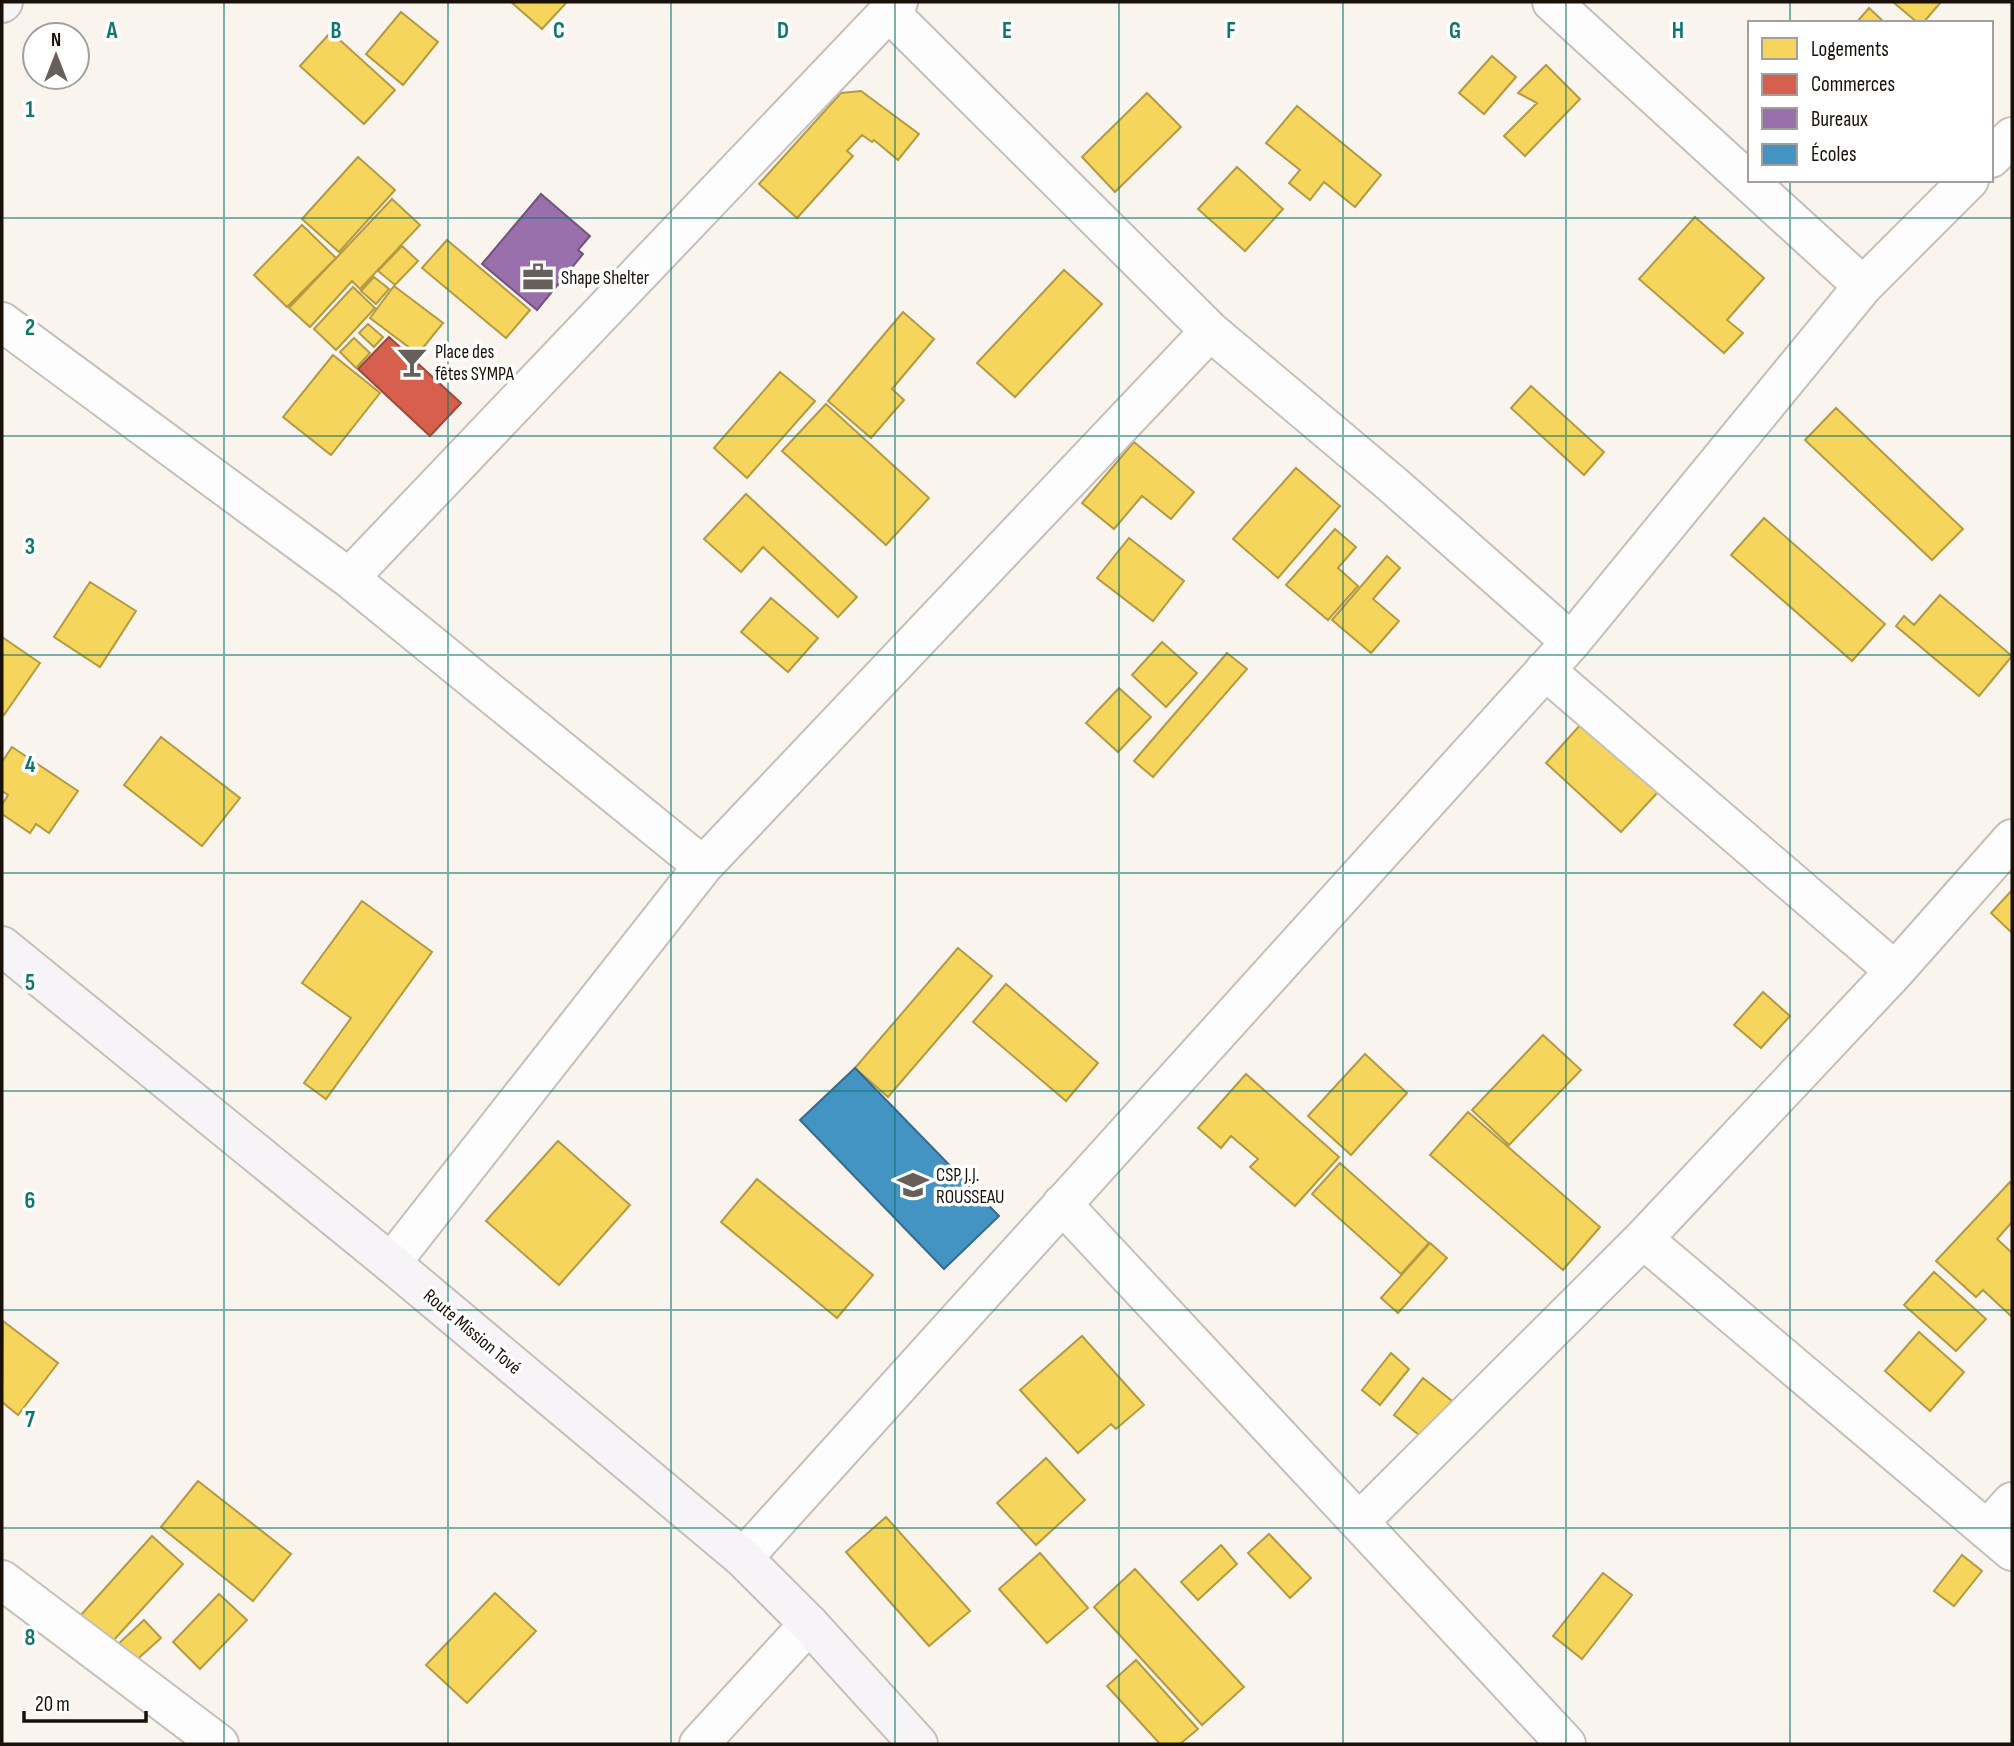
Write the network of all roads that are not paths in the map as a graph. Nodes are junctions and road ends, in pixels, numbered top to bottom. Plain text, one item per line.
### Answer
1 (1552, 2) edge
2 (894, 7) edge
3 (2012, 137) edge
4 (1993, 156) edge
5 (1748, 181) edge
6 (1749, 182) edge
7 (1967, 182) edge
8 (1863, 286) junction
9 (2, 322) edge
10 (1210, 331) junction
11 (349, 578) junction
12 (1571, 642) junction
13 (1545, 670) junction
14 (2012, 839) edge
15 (703, 866) junction
16 (2, 946) edge
17 (1895, 971) junction
18 (1062, 1204) junction
19 (1643, 1240) junction
20 (391, 1263) junction
21 (2012, 1502) edge
22 (1359, 1522) junction
23 (1999, 1541) edge
24 (743, 1558) junction
25 (2, 1580) edge
26 (809, 1623) junction
27 (219, 1744) edge
28 (699, 1744) edge
29 (918, 1744) edge
30 (1566, 1744) edge

1 - 5 street
2 - 10 street
2 - 11 street
3 - 4 street
6 - 8 street
7 - 8 street
8 - 12 street
9 - 11 street
10 - 12 street
10 - 15 street
11 - 15 street
12 - 13 street
13 - 17 street
13 - 18 street
14 - 17 street
15 - 20 street
16 - 20 street, Route Mission Tové
17 - 19 street
18 - 22 street
18 - 24 street
19 - 22 street
19 - 23 street
20 - 24 street, Route Mission Tové
21 - 23 street
22 - 30 street
24 - 26 street, Route Mission Tové
25 - 27 street
26 - 28 street
26 - 29 street, Route Mission Tové

